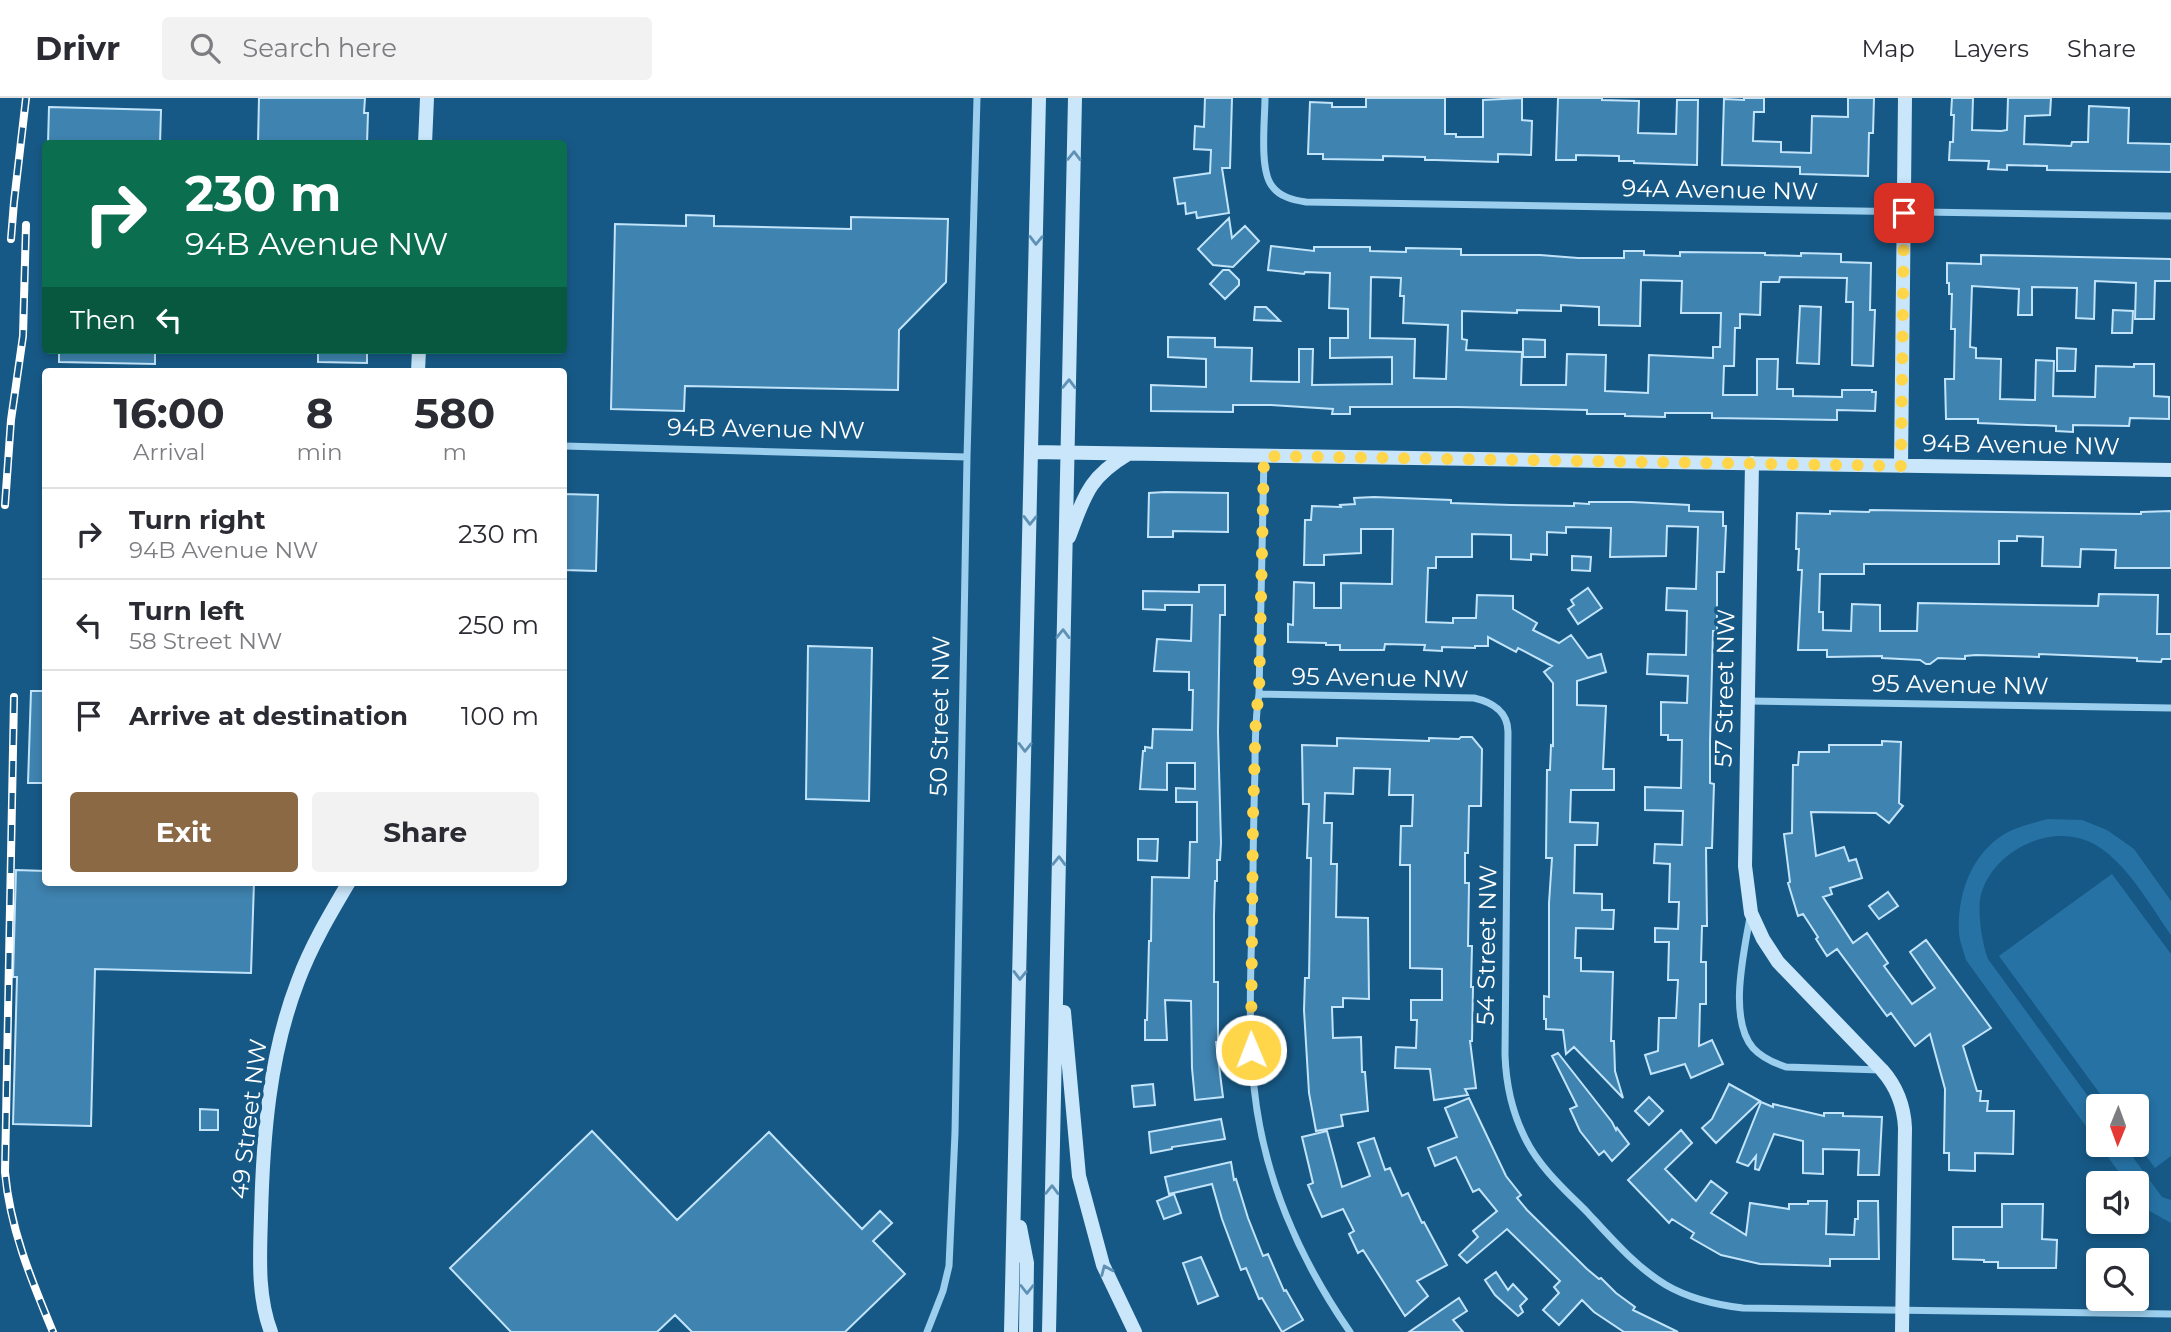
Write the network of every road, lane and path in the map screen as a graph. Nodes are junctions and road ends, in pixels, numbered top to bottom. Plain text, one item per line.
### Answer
1 (427, 98) edge
2 (978, 98) edge
3 (1039, 98) edge
4 (1075, 98) edge
5 (1265, 98) edge
6 (1905, 98) edge
7 (425, 140) edge
8 (1904, 213) junction
9 (2171, 216) edge
10 (567, 446) edge
11 (1031, 452) junction
12 (1067, 452) junction
13 (1130, 454) junction
14 (1264, 456) junction
15 (967, 457) junction
16 (1752, 463) junction
17 (1901, 466) junction
18 (2171, 470) edge
19 (1065, 548) junction
20 (1259, 694) junction
21 (1748, 701) junction
22 (2171, 708) edge
23 (1499, 709) joint
24 (347, 886) edge
25 (1751, 913) junction
26 (1057, 930) junction
27 (1882, 1070) junction
28 (1015, 1198) junction
29 (1902, 1311) junction
30 (2171, 1314) edge
31 (271, 1332) edge
32 (927, 1332) edge
33 (1011, 1332) edge
34 (1026, 1332) edge
35 (1049, 1332) edge
36 (1135, 1332) edge
37 (1350, 1332) edge
38 (1902, 1332) edge

1 - 7 main road
2 - 15 street, 50 Street NW
3 -> 11 main road
12 -> 4 main road
5 - 8 street, 94A Avenue NW
6 - 8 main road
8 - 9 street, 94A Avenue NW
8 - 17 main road
10 - 15 street, 94B Avenue NW
11 - 12 main road, 94B Avenue NW
11 -> 28 main road
12 - 13 main road, 94B Avenue NW
12 - 19 main road
13 - 14 main road, 94B Avenue NW
13 - 19 main road
14 - 16 main road, 94B Avenue NW
14 - 20 street
15 - 32 street, 50 Street NW
16 - 17 main road, 94B Avenue NW
16 - 21 main road, 57 Street NW
17 - 18 main road, 94B Avenue NW
26 -> 19 main road
20 - 23 street, 95 Avenue NW
20 - 37 street
21 - 22 street, 95 Avenue NW
21 - 25 main road, 57 Street NW
23 - 29 street, 54 Street NW
24 - 31 main road, 49 Street NW
25 - 27 main road, 57 Street NW
25 - 27 street, 57 Street NW
35 -> 26 main road
36 -> 26 main road
27 - 29 main road, 57 Street NW
28 - 33 main road
28 -> 34 main road
29 - 30 street, 54 Street NW
29 - 38 main road, 57 Street NW

